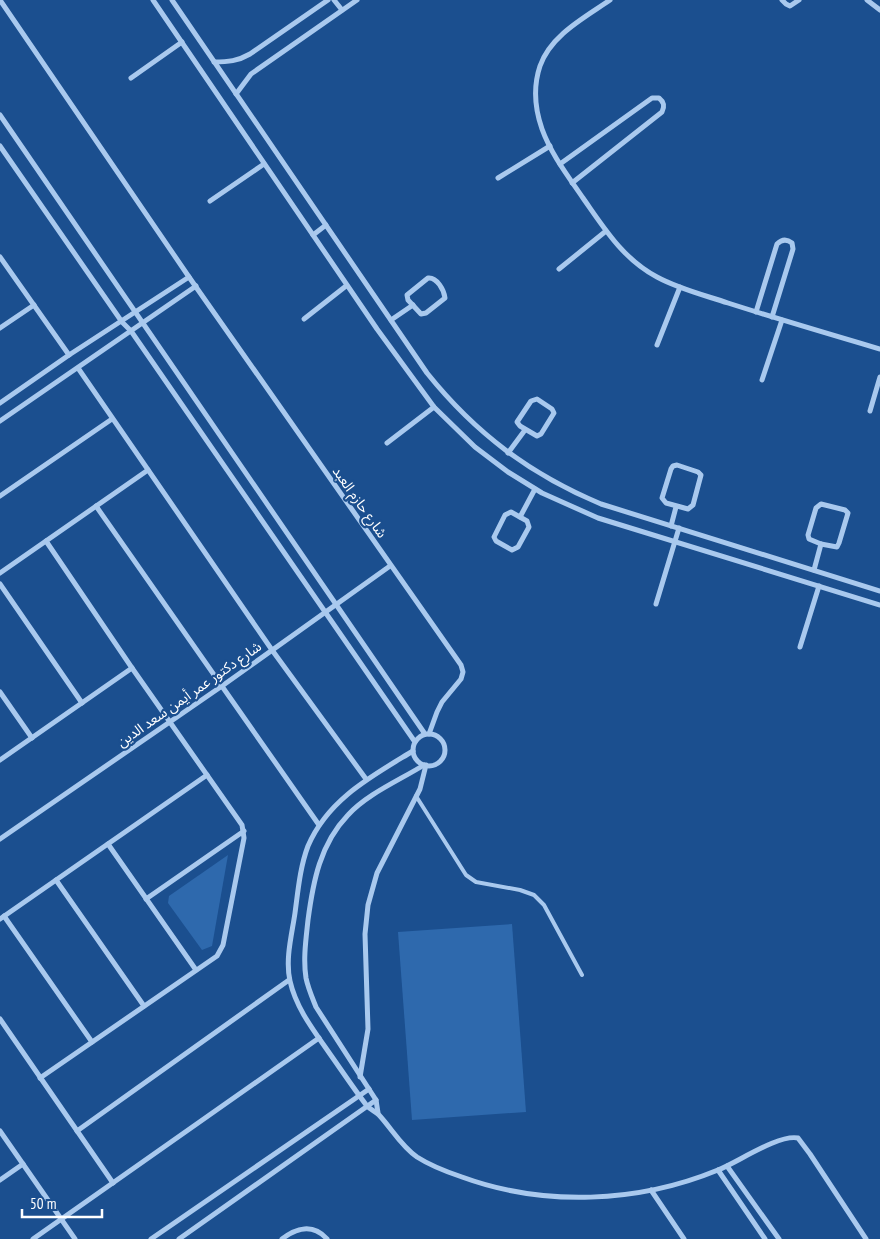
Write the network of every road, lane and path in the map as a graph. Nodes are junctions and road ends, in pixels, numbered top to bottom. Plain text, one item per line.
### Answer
1 (0, 0) edge
2 (153, 0) edge
3 (172, 0) edge
4 (328, 0) edge
5 (334, 0) edge
6 (357, 0) edge
7 (610, 0) edge
8 (782, 0) edge
9 (799, 0) edge
10 (867, 0) edge
11 (342, 10) junction
12 (880, 10) edge
13 (182, 42) junction
14 (214, 62) junction
15 (131, 78) dead end
16 (236, 94) junction
17 (0, 115) edge
18 (0, 146) edge
19 (550, 146) junction
20 (264, 164) junction
21 (560, 164) junction
22 (498, 178) dead end
23 (572, 183) junction
24 (210, 201) dead end
25 (326, 225) junction
26 (606, 231) junction
27 (313, 235) junction
28 (0, 257) edge
29 (560, 269) dead end
30 (189, 277) junction
31 (196, 286) junction
32 (346, 286) junction
33 (680, 287) junction
34 (412, 305) junction
35 (34, 306) junction
36 (756, 312) junction
37 (136, 313) junction
38 (772, 317) junction
39 (304, 319) dead end
40 (391, 320) junction
41 (782, 320) junction
42 (122, 322) junction
43 (142, 323) junction
44 (0, 328) edge
45 (131, 331) junction
46 (657, 345) dead end
47 (880, 349) edge
48 (69, 355) junction
49 (78, 368) junction
50 (880, 377) edge
51 (762, 380) dead end
52 (0, 403) edge
53 (434, 407) junction
54 (870, 411) dead end
55 (112, 419) junction
56 (0, 421) edge
57 (525, 430) junction
58 (387, 443) dead end
59 (508, 453) junction
60 (148, 470) junction
61 (535, 489) junction
62 (0, 496) edge
63 (96, 506) junction
64 (676, 506) junction
65 (520, 517) junction
66 (671, 526) junction
67 (678, 528) junction
68 (46, 541) junction
69 (674, 542) junction
70 (821, 544) junction
71 (390, 566) junction
72 (814, 570) junction
73 (0, 573) edge
74 (0, 584) edge
75 (820, 586) junction
76 (880, 591) edge
77 (656, 604) dead end
78 (335, 605) junction
79 (880, 605) edge
80 (325, 612) junction
81 (800, 647) dead end
82 (272, 650) junction
83 (132, 668) junction
84 (222, 686) junction
85 (0, 692) edge
86 (82, 703) junction
87 (170, 722) junction
88 (427, 734) junction
89 (32, 738) junction
90 (415, 742) junction
91 (413, 750) junction
92 (0, 760) edge
93 (425, 765) junction
94 (207, 775) junction
95 (366, 780) junction
96 (416, 796) junction
97 (319, 826) junction
98 (244, 831) junction
99 (0, 839) edge
100 (108, 844) junction
101 (56, 880) junction
102 (146, 899) junction
103 (2, 917) edge
104 (196, 970) junction
105 (582, 975) dead end
106 (290, 980) junction
107 (144, 1006) junction
108 (0, 1019) edge
109 (319, 1038) junction
110 (92, 1042) junction
111 (360, 1077) junction
112 (40, 1078) junction
113 (369, 1089) junction
114 (359, 1096) junction
115 (376, 1100) junction
116 (367, 1106) junction
117 (378, 1114) junction
118 (0, 1131) edge
119 (77, 1131) junction
120 (23, 1164) junction
121 (727, 1166) junction
122 (718, 1170) junction
123 (0, 1180) edge
124 (113, 1183) junction
125 (651, 1190) junction
126 (61, 1220) junction
127 (33, 1239) edge
128 (75, 1239) edge
129 (151, 1239) edge
130 (178, 1239) edge
131 (282, 1239) edge
132 (327, 1239) edge
133 (684, 1239) edge
134 (765, 1239) edge
135 (779, 1239) edge
136 (866, 1239) edge

1 - 30 street, شارع حازم العبد
2 - 13 street
3 - 14 street
4 - 14 street
5 - 11 street
6 - 11 street
7 - 19 street
8 - 9 street
10 - 12 street
11 - 16 street
13 - 15 street
13 - 20 street
14 - 16 street
16 - 25 street
17 - 37 street
18 - 42 street
19 - 21 street
19 - 22 street
20 - 24 street
20 - 27 street
21 - 23 street
21 - 23 street
23 - 26 street
25 - 27 street
25 - 40 street
26 - 29 street
26 - 33 street
27 - 32 street
28 - 35 street
30 - 31 street, شارع حازم العبد
30 - 37 street
31 - 43 street
31 - 71 street, شارع حازم العبد
32 - 39 street
32 - 53 street
33 - 36 street
33 - 46 street
34 - 34 street
34 - 40 street
35 - 44 street
35 - 48 street
36 - 38 street
36 - 38 street
37 - 42 street
37 - 43 street
38 - 41 street
40 - 59 street
41 - 47 street
41 - 51 street
42 - 45 street
42 - 48 street
43 - 45 street
43 - 78 street
45 - 49 street
45 - 80 street
48 - 52 street
49 - 55 street
49 - 56 street
50 - 54 street
53 - 58 street
53 - 61 street
55 - 60 street
55 - 62 street
57 - 57 street
57 - 59 street
59 - 66 street
60 - 63 street
60 - 82 street
61 - 65 street
61 - 69 street
63 - 68 street
63 - 84 street
64 - 64 street
64 - 66 street
65 - 65 street
66 - 67 street
67 - 69 street
67 - 72 street
68 - 73 street
68 - 83 street
69 - 75 street
69 - 77 street
70 - 70 street
70 - 72 street
71 - 78 street, شارع دكتور عمر أيمن سعد الدين
71 - 88 street, شارع حازم العبد
72 - 76 street
74 - 86 street
75 - 79 street
75 - 81 street
78 - 80 street, شارع دكتور عمر أيمن سعد الدين
78 - 88 street
80 - 82 street, شارع دكتور عمر أيمن سعد الدين
80 - 90 street
82 - 84 street, شارع دكتور عمر أيمن سعد الدين
82 - 95 street
83 - 86 street
83 - 87 street
84 - 87 street, شارع دكتور عمر أيمن سعد الدين
84 - 97 street
85 - 89 street
86 - 89 street
87 - 94 street
87 - 99 street, شارع دكتور عمر أيمن سعد الدين
88 - 90 street
88 - 93 street
89 - 92 street
90 - 91 street
91 - 93 street
91 - 95 street
93 - 96 street
93 - 111 street
94 - 98 street
94 - 100 street
95 - 97 street
96 - 105 lane
96 - 111 street
97 - 106 street
98 - 102 street
98 - 104 street
100 - 101 street
100 - 102 street
101 - 103 street
101 - 107 street
102 - 104 street
103 - 110 street
104 - 107 street
106 - 109 street
106 - 119 street
107 - 110 street
108 - 112 street
109 - 114 street
109 - 124 street
110 - 112 street
111 - 113 street
112 - 119 street
113 - 114 street
113 - 115 street
114 - 116 street
114 - 129 street
115 - 116 street
115 - 117 street
116 - 117 street
116 - 130 street
117 - 125 street
118 - 120 street
119 - 124 street
120 - 123 street
120 - 126 street
121 - 122 street
121 - 135 street
121 - 136 street
122 - 125 street
122 - 134 street
124 - 126 street
125 - 133 street
126 - 127 street
126 - 128 street
131 - 132 street

